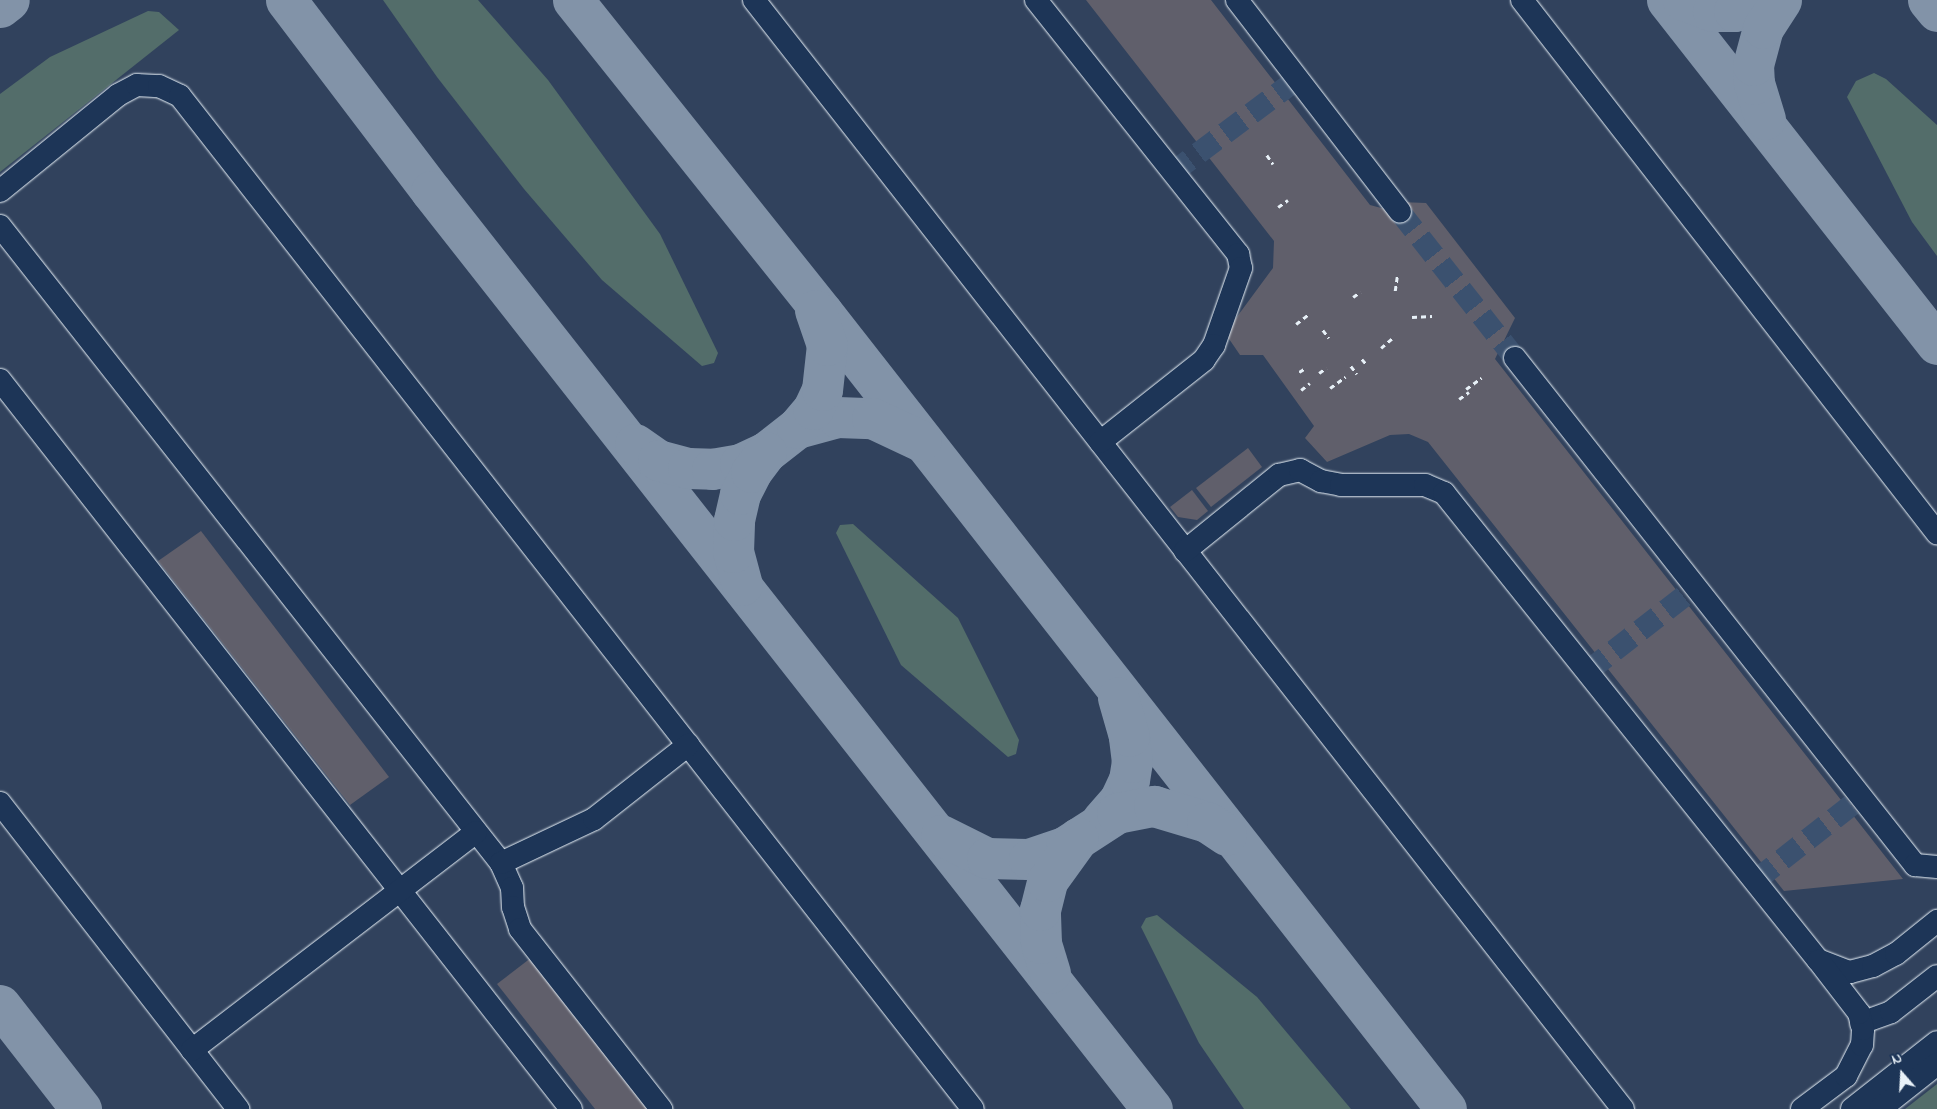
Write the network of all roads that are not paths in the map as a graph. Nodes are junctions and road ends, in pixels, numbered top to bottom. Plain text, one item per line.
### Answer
1 (754, 0) edge
2 (1036, 0) edge
3 (1237, 0) edge
4 (1522, 0) edge
5 (0, 191) edge
6 (1400, 212) tunnel mouth
7 (0, 226) edge
8 (1515, 358) tunnel mouth
9 (0, 380) edge
10 (1100, 442) junction
11 (1937, 533) edge
12 (1185, 551) junction
13 (688, 745) junction
14 (0, 803) edge
15 (476, 832) junction
16 (501, 863) junction
17 (1937, 867) edge
18 (399, 890) junction
19 (1937, 921) edge
20 (1818, 960) junction
21 (1937, 976) edge
22 (1861, 1023) junction
23 (1937, 1042) edge
24 (192, 1050) junction
25 (1937, 1064) edge
26 (238, 1109) edge
27 (571, 1109) edge
28 (661, 1109) edge
29 (973, 1109) edge
30 (1623, 1109) edge
31 (1802, 1109) edge
32 (1852, 1109) edge
33 (1880, 1109) edge

1 - 10 lane
2 - 10 lane
3 - 6 lane
4 - 11 lane
5 - 13 lane
7 - 15 lane
8 - 17 lane
9 - 18 lane
10 - 12 lane
12 - 20 lane
12 - 30 lane
13 - 16 lane
13 - 29 lane
14 - 24 lane
15 - 16 lane
15 - 18 lane
16 - 28 lane
18 - 24 lane
18 - 27 lane
19 - 20 lane
20 - 22 lane
21 - 22 lane
22 - 31 lane
23 - 32 lane
24 - 26 lane
25 - 33 lane

